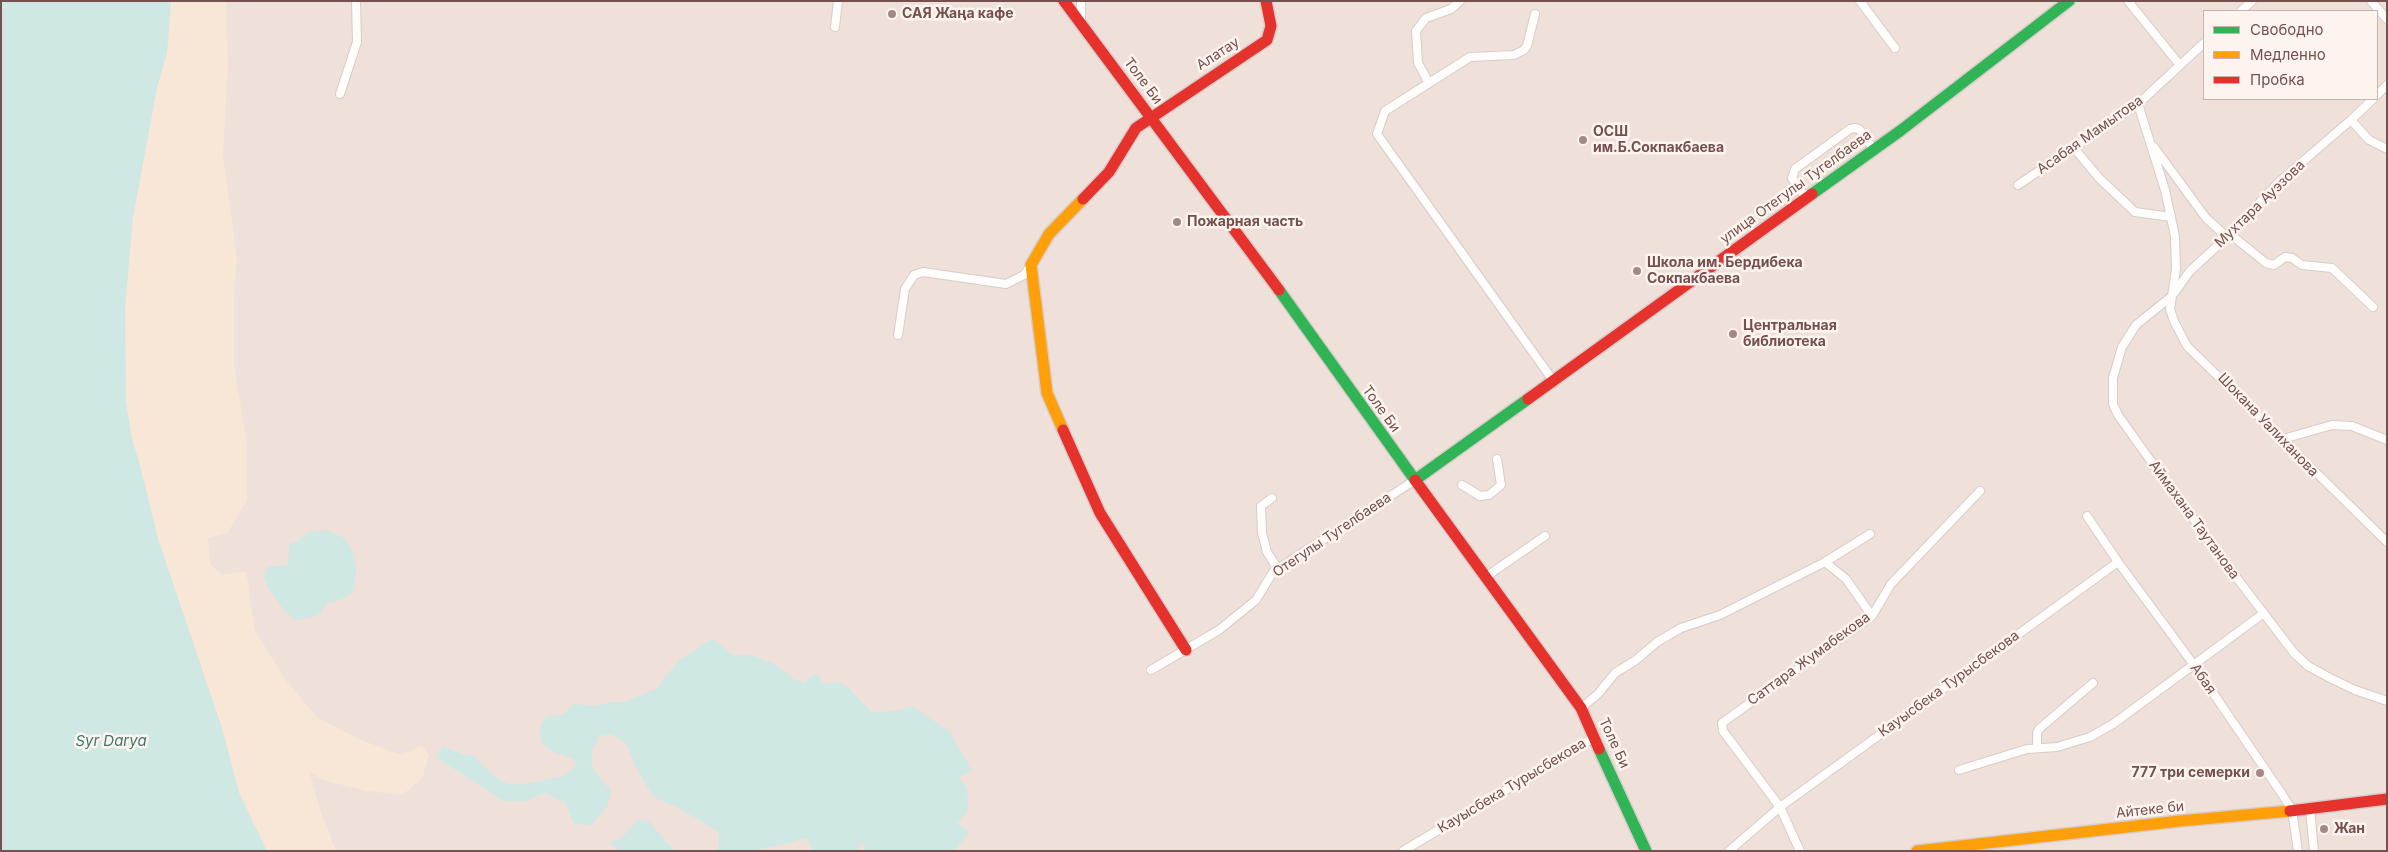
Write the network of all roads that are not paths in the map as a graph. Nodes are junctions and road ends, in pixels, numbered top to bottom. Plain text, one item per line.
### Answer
1 (356, 1) edge
2 (838, 1) edge
3 (1064, 1) edge
4 (1081, 1) edge
5 (1460, 1) edge
6 (1860, 1) edge
7 (2069, 1) edge
8 (2128, 1) edge
9 (2252, 1) edge
10 (2371, 1) edge
11 (1266, 2) edge
12 (2242, 10) edge
13 (1535, 14) dead end
14 (2387, 19) edge
15 (1082, 24) junction
16 (835, 27) dead end
17 (2203, 44) edge
18 (1895, 48) dead end
19 (2180, 64) junction
20 (1429, 83) junction
21 (2387, 85) edge
22 (340, 94) dead end
23 (2378, 94) edge
24 (2372, 100) edge
25 (2138, 104) junction
26 (1151, 116) junction
27 (2351, 120) junction
28 (2150, 142) junction
29 (2074, 148) junction
30 (2387, 149) edge
31 (1874, 150) junction
32 (2018, 185) dead end
33 (1806, 198) junction
34 (2170, 217) junction
35 (2228, 235) junction
36 (1031, 265) junction
37 (2173, 295) junction
38 (2373, 307) dead end
39 (898, 335) dead end
40 (1552, 379) junction
41 (2283, 439) junction
42 (2387, 440) edge
43 (1497, 459) dead end
44 (1415, 480) junction
45 (1462, 485) dead end
46 (1980, 491) dead end
47 (1272, 498) dead end
48 (2087, 516) dead end
49 (1870, 534) dead end
50 (1545, 536) dead end
51 (2387, 542) edge
52 (1825, 562) junction
53 (2118, 562) junction
54 (1278, 569) junction
55 (1487, 576) junction
56 (2264, 613) junction
57 (1872, 616) junction
58 (1186, 650) junction
59 (2194, 665) junction
60 (1151, 670) dead end
61 (2093, 682) dead end
62 (2387, 701) edge
63 (1581, 708) junction
64 (1595, 737) junction
65 (2037, 748) junction
66 (1959, 770) dead end
67 (2387, 799) edge
68 (1780, 807) junction
69 (2310, 809) junction
70 (2292, 810) junction
71 (1403, 851) edge
72 (1646, 851) edge
73 (1730, 851) edge
74 (1800, 851) edge
75 (1918, 851) edge
76 (2298, 851) edge
77 (2314, 851) edge

1 - 22 street
2 - 16 street
3 - 15 street, Толе Би
4 - 15 street
5 - 20 street
6 - 18 street
7 - 31 street, улица Отегулы Тугелбаева
8 - 19 street
9 - 12 street
10 - 14 street
11 - 26 street, Алатау
13 - 20 street
15 - 26 street, Толе Би
17 - 19 street, Асабая Мамытова
19 - 25 street, Асабая Мамытова
20 - 40 street
21 - 23 street
24 - 27 street, Мухтара Ауэзова
25 - 28 street, Шокана Уалиханова
25 - 29 street, Асабая Мамытова
26 - 36 street, Алатау
26 - 44 street, Толе Би
27 - 30 street
27 - 35 street, Мухтара Ауэзова
28 - 34 street, Шокана Уалиханова
28 - 35 street
29 - 32 street, Асабая Мамытова
29 - 34 street
31 - 33 street, улица Отегулы Тугелбаева
31 - 33 street
33 - 40 street, улица Отегулы Тугелбаева
34 - 37 street, Шокана Уалиханова
35 - 37 street, Мухтара Ауэзова
35 - 38 street
36 - 39 street
36 - 58 street
37 - 41 street, Шокана Уалиханова
37 - 56 street, Аймахана Таутанова
40 - 44 street, улица Отегулы Тугелбаева
41 - 42 street
41 - 51 street, Шокана Уалиханова
43 - 45 street
44 - 54 street, Отегулы Тугелбаева
44 - 55 street, Толе Би
46 - 57 street, Саттара Жумабекова
47 - 54 street
48 - 53 street, Абая
49 - 52 street
50 - 55 street
52 - 57 street
52 - 63 street
53 - 59 street, Абая
53 - 68 street, Кауысбека Турысбекова
54 - 58 street, Отегулы Тугелбаева
55 - 63 street, Толе Би
56 - 59 street
56 - 62 street, Аймахана Таутанова
57 - 68 street, Саттара Жумабекова
58 - 60 street, Отегулы Тугелбаева
59 - 65 street
59 - 70 street, Абая
61 - 65 street
63 - 64 street, Толе Би
64 - 71 street, Кауысбека Турысбекова
64 - 72 street, Толе Би
65 - 66 street
67 - 69 street, Айтеке би
68 - 73 street, Кауысбека Турысбекова
68 - 74 street
69 - 70 street, Айтеке би
69 - 77 street
70 - 75 street, Айтеке би
70 - 76 street, Абая

